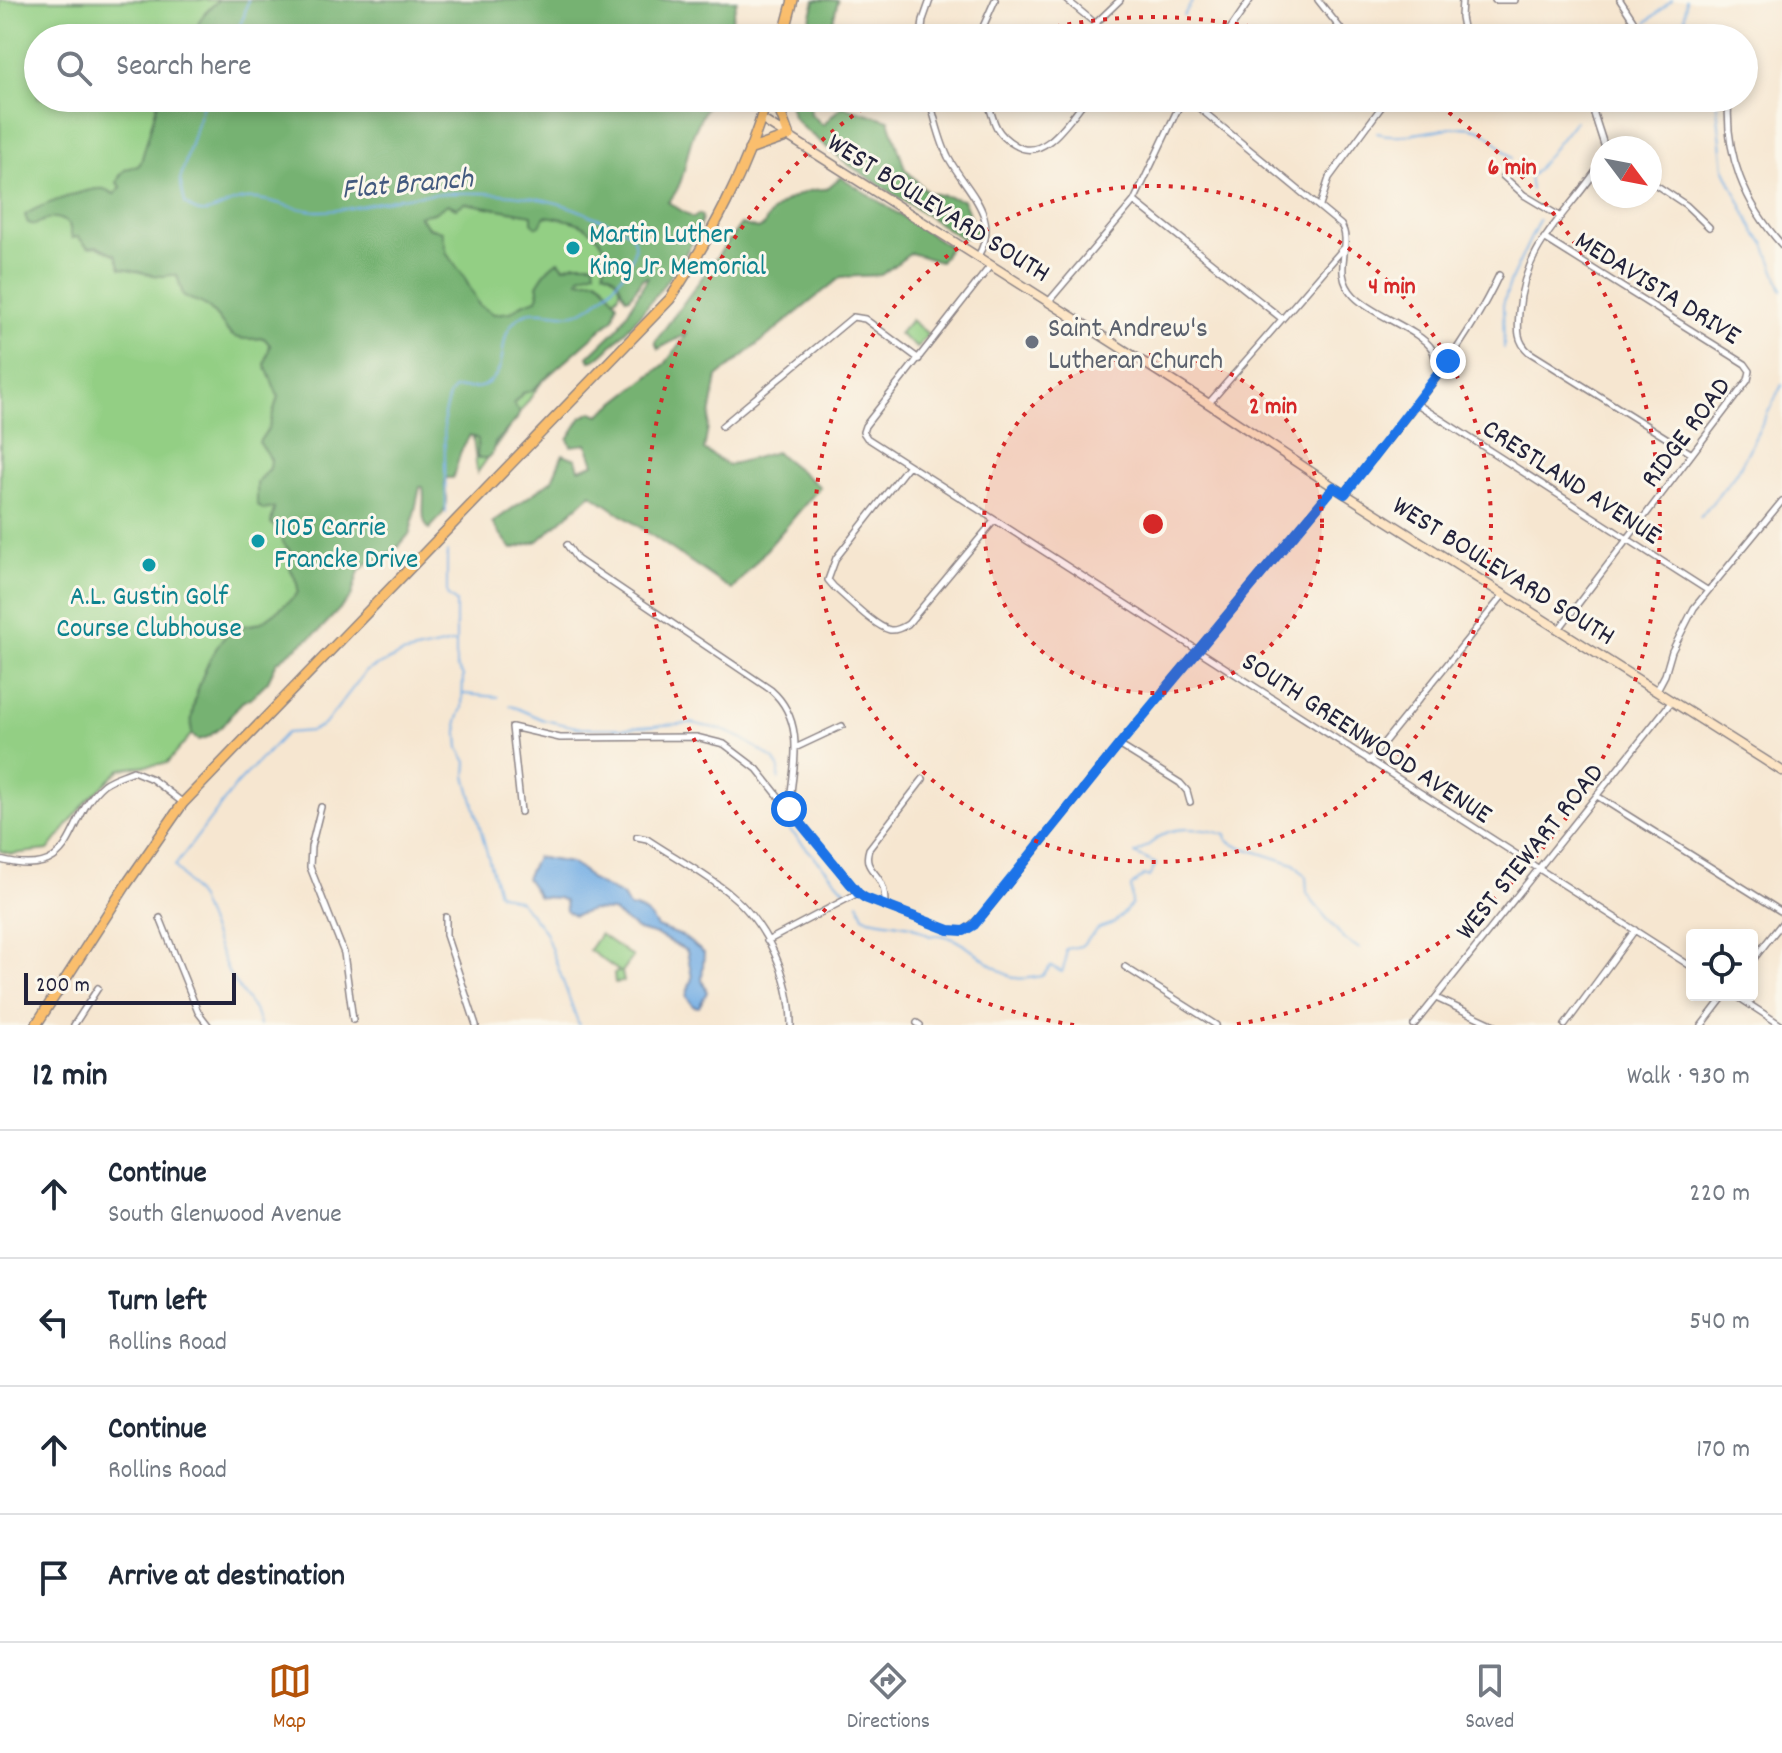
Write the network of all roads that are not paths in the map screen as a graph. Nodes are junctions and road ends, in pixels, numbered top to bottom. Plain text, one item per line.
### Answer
1 (793, 0) edge
2 (930, 0) edge
3 (995, 0) edge
4 (1067, 0) edge
5 (1120, 0) edge
6 (1250, 0) edge
7 (1318, 0) edge
8 (1462, 0) edge
9 (1495, 0) edge
10 (1515, 0) edge
11 (1620, 0) edge
12 (1096, 23) joint
13 (787, 24) edge
14 (923, 24) edge
15 (984, 24) edge
16 (1234, 24) edge
17 (1337, 24) edge
18 (1462, 24) edge
19 (1636, 24) edge
20 (763, 112) edge
21 (780, 112) edge
22 (933, 112) edge
23 (991, 112) edge
24 (1075, 112) edge
25 (1178, 112) edge
26 (1202, 112) edge
27 (1377, 112) edge
28 (1594, 112) edge
29 (1729, 112) edge
30 (761, 119) junction
31 (789, 136) junction
32 (1601, 136) edge
33 (749, 150) junction
34 (1503, 176) dead end
35 (1590, 177) edge
36 (1662, 189) edge
37 (1134, 201) junction
38 (1320, 206) junction
39 (1559, 216) junction
40 (1709, 227) dead end
41 (1544, 238) junction
42 (1782, 245) edge
43 (1343, 249) junction
44 (978, 256) junction
45 (991, 265) junction
46 (1499, 275) dead end
47 (1049, 301) junction
48 (1281, 318) junction
49 (919, 359) junction
50 (1750, 371) joint
51 (1438, 374) junction
52 (1209, 404) junction
53 (1417, 404) junction
54 (722, 426) dead end
55 (1692, 454) junction
56 (909, 465) junction
57 (1334, 487) junction
58 (1345, 494) junction
59 (1782, 501) edge
60 (994, 521) junction
61 (1629, 538) junction
62 (567, 545) dead end
63 (1707, 590) junction
64 (1504, 594) junction
65 (1559, 629) junction
66 (1198, 651) junction
67 (1657, 690) junction
68 (1673, 700) junction
69 (842, 726) dead end
70 (1119, 745) junction
71 (795, 748) junction
72 (1369, 761) junction
73 (1782, 771) edge
74 (923, 779) dead end
75 (1597, 796) junction
76 (1190, 802) dead end
77 (183, 803) junction
78 (321, 807) dead end
79 (789, 809) junction
80 (521, 812) dead end
81 (637, 837) dead end
82 (0, 860) edge
83 (1538, 869) junction
84 (858, 893) junction
85 (885, 905) junction
86 (1782, 912) edge
87 (446, 917) dead end
88 (160, 918) dead end
89 (1782, 923) edge
90 (1635, 930) junction
91 (767, 941) junction
92 (1758, 953) edge
93 (1686, 963) edge
94 (1125, 967) dead end
95 (98, 988) dead end
96 (1436, 998) junction
97 (1720, 1001) edge
98 (1744, 1001) edge
99 (354, 1023) edge
100 (36, 1025) edge
101 (74, 1025) edge
102 (208, 1025) edge
103 (476, 1025) edge
104 (791, 1025) edge
105 (1216, 1025) edge
106 (1414, 1025) edge
107 (1494, 1025) edge
108 (1565, 1025) edge
109 (1702, 1025) edge
110 (1781, 1025) edge

1 - 13 main road
2 - 14 street
3 - 15 street
4 - 12 street
5 - 12 street
6 - 16 street
7 - 17 street
8 - 18 street
9 - 10 street
11 - 19 street
20 - 30 main road
21 - 31 main road
22 - 44 street
23 - 24 street
25 - 37 street
26 - 38 street
27 - 38 street
28 - 32 street
29 - 42 street
30 - 31 main road, WEST BOULEVARD SOUTH
30 - 33 main road
31 - 33 main road
31 - 44 main road, WEST BOULEVARD SOUTH
33 - 77 main road
34 - 39 street
35 - 39 street
36 - 40 street
37 - 47 street
37 - 48 street
38 - 43 street
39 - 41 street
41 - 50 street, MEDAVISTA DRIVE
41 - 55 street
43 - 48 street
43 - 51 street
44 - 45 main road, WEST BOULEVARD SOUTH
45 - 47 main road, WEST BOULEVARD SOUTH
45 - 49 street
46 - 51 street
47 - 52 main road, WEST BOULEVARD SOUTH
48 - 52 street
49 - 54 street
49 - 56 street, SOUTH GREENWOOD AVENUE
50 - 55 street, RIDGE ROAD
51 - 53 street
52 - 57 main road, WEST BOULEVARD SOUTH
53 - 58 street
53 - 61 street, CRESTLAND AVENUE
55 - 61 street, RIDGE ROAD
56 - 60 street, SOUTH GREENWOOD AVENUE
56 - 60 street
57 - 58 main road, WEST BOULEVARD SOUTH
57 - 66 street
58 - 64 main road, WEST BOULEVARD SOUTH
59 - 63 street
60 - 66 street, SOUTH GREENWOOD AVENUE
61 - 63 street, CRESTLAND AVENUE
61 - 65 street, RIDGE ROAD
62 - 71 street
63 - 67 street
64 - 65 main road, WEST BOULEVARD SOUTH
64 - 72 street
65 - 67 main road, WEST BOULEVARD SOUTH
66 - 70 street
66 - 72 street, SOUTH GREENWOOD AVENUE
67 - 68 main road, WEST BOULEVARD SOUTH
68 - 73 main road, WEST BOULEVARD SOUTH
68 - 75 street, WEST STEWART ROAD
69 - 71 street
70 - 76 street
70 - 85 street
71 - 79 street
72 - 83 street, SOUTH GREENWOOD AVENUE
74 - 85 street
75 - 83 street, WEST STEWART ROAD
75 - 86 street
77 - 82 street
77 - 100 main road
78 - 99 street
79 - 80 street
79 - 84 street
81 - 91 street
83 - 90 street, SOUTH GREENWOOD AVENUE
83 - 96 street, WEST STEWART ROAD
84 - 85 street
84 - 91 street
87 - 103 street
88 - 102 street
89 - 92 street
90 - 93 street, SOUTH GREENWOOD AVENUE
90 - 108 street
91 - 104 street
94 - 105 street
95 - 101 street
96 - 106 street, WEST STEWART ROAD
96 - 107 street
97 - 109 street
98 - 110 street

